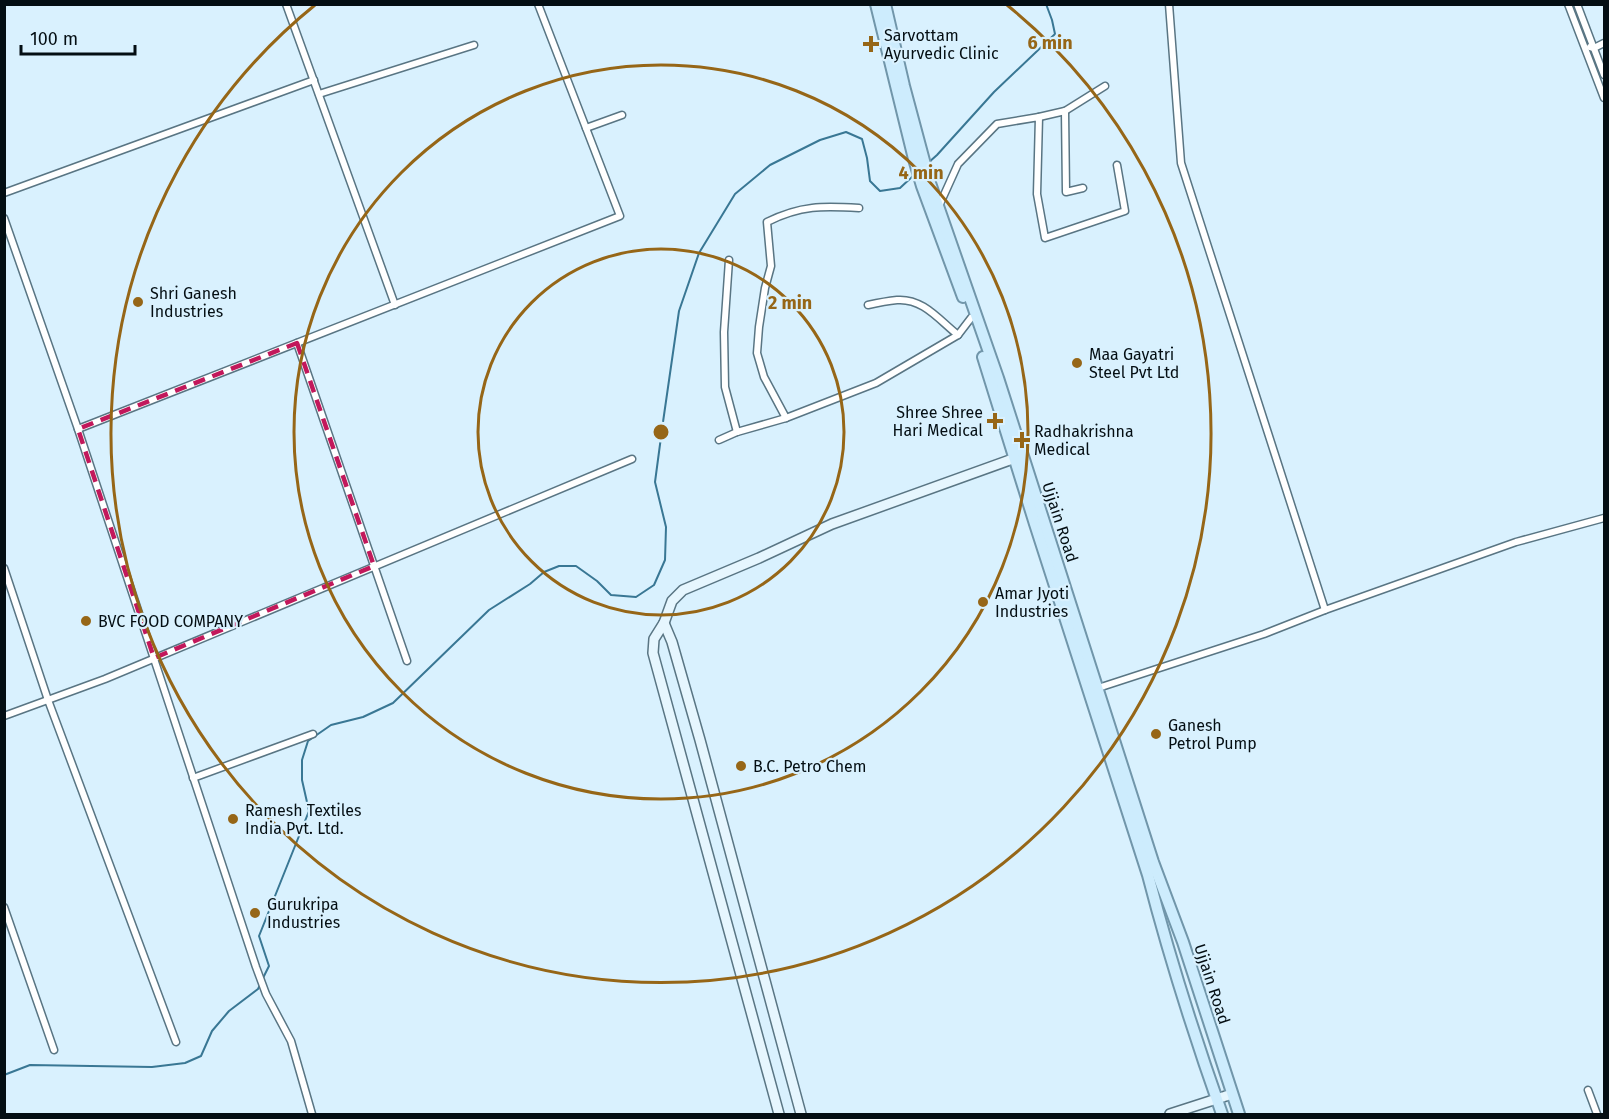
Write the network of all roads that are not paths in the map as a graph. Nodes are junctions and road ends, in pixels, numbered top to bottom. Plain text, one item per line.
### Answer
1 (286, 4) edge
2 (538, 4) edge
3 (876, 4) edge
4 (885, 4) edge
5 (1169, 4) edge
6 (1568, 4) edge
7 (1577, 4) edge
8 (1605, 44) edge
9 (474, 45) dead end
10 (1584, 45) junction
11 (1594, 48) junction
12 (1605, 75) edge
13 (314, 80) junction
14 (1105, 86) dead end
15 (319, 94) junction
16 (1605, 98) edge
17 (1065, 111) junction
18 (622, 115) dead end
19 (1039, 117) junction
20 (586, 128) junction
21 (919, 159) junction
22 (1117, 165) dead end
23 (926, 184) junction
24 (1083, 188) dead end
25 (4, 193) edge
26 (939, 207) junction
27 (859, 208) dead end
28 (4, 218) edge
29 (729, 260) dead end
30 (395, 305) junction
31 (868, 305) dead end
32 (971, 318) junction
33 (958, 335) junction
34 (297, 343) junction
35 (786, 418) junction
36 (78, 429) junction
37 (737, 432) junction
38 (719, 440) dead end
39 (1019, 457) junction
40 (633, 459) dead end
41 (1605, 518) edge
42 (374, 566) junction
43 (4, 568) edge
44 (1324, 610) junction
45 (663, 623) junction
46 (154, 658) junction
47 (407, 661) dead end
48 (1093, 690) junction
49 (48, 700) junction
50 (4, 716) edge
51 (313, 734) dead end
52 (193, 778) junction
53 (4, 907) edge
54 (177, 1041) dead end
55 (54, 1050) dead end
56 (1588, 1090) dead end
57 (1232, 1094) junction
58 (1217, 1099) junction
59 (312, 1114) edge
60 (779, 1114) edge
61 (801, 1114) edge
62 (1170, 1114) edge
63 (1222, 1114) edge
64 (1239, 1114) edge
65 (1597, 1114) edge

1 - 13 street
2 - 20 street
3 - 21 main road, Ujjain Road
4 - 21 main road, Ujjain Road
5 - 44 street
6 - 10 street
7 - 11 street
8 - 11 street
9 - 15 street
10 - 11 street
10 - 16 street
11 - 12 street
13 - 15 street
13 - 25 street
14 - 17 street
15 - 30 street
17 - 19 street
17 - 24 street
18 - 20 street
19 - 22 street
19 - 26 street
20 - 30 street
21 - 23 main road, Ujjain Road
23 - 26 main road, Ujjain Road
23 - 32 main road, Ujjain Road
26 - 39 main road, Ujjain Road
27 - 35 street
28 - 36 street
29 - 37 street
30 - 34 street
31 - 33 street
32 - 33 street
32 - 39 main road, Ujjain Road
33 - 35 street
34 - 36 street
34 - 42 street
35 - 37 street
36 - 46 street
37 - 38 street
39 - 45 street
39 - 48 main road, Ujjain Road
40 - 42 street
41 - 44 street
42 - 46 street
42 - 47 street
43 - 49 street
44 - 48 street
45 - 60 street
45 - 61 street
46 - 49 street
46 - 52 street
48 - 57 main road, Ujjain Road
48 - 58 main road, Ujjain Road
49 - 50 street
49 - 54 street
51 - 52 street
52 - 59 street
53 - 55 street
56 - 65 street
57 - 58 street
57 - 64 main road, Ujjain Road
58 - 62 street
58 - 63 main road, Ujjain Road

